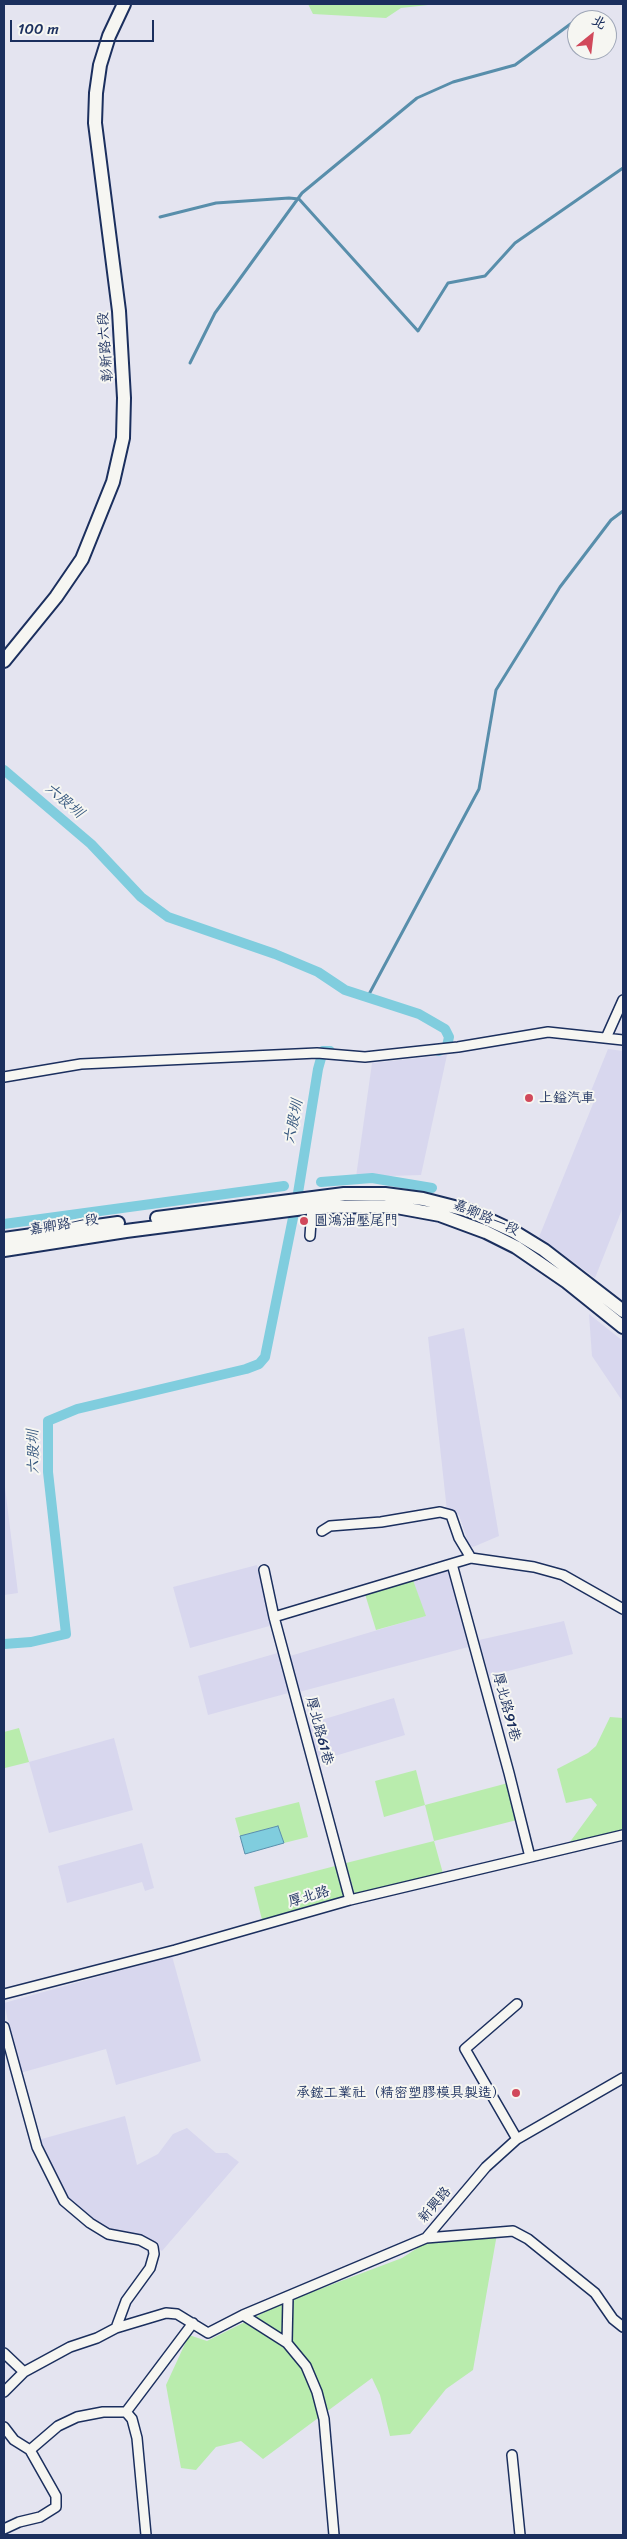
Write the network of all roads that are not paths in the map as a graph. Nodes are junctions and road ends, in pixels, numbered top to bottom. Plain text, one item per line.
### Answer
1 (124, 4) edge
2 (4, 661) edge
3 (623, 1000) edge
4 (606, 1038) junction
5 (623, 1040) edge
6 (4, 1077) edge
7 (311, 1202) junction
8 (278, 1207) junction
9 (310, 1236) dead end
10 (4, 1239) edge
11 (4, 1250) edge
12 (623, 1311) edge
13 (623, 1327) edge
14 (322, 1531) dead end
15 (471, 1558) junction
16 (452, 1564) junction
17 (264, 1570) dead end
18 (623, 1609) edge
19 (274, 1618) junction
20 (623, 1835) edge
21 (530, 1858) junction
22 (350, 1900) junction
23 (4, 1994) edge
24 (517, 2004) dead end
25 (4, 2027) edge
26 (623, 2078) edge
27 (517, 2139) junction
28 (426, 2238) junction
29 (288, 2297) junction
30 (243, 2315) junction
31 (193, 2323) junction
32 (623, 2327) edge
33 (116, 2328) junction
34 (288, 2343) junction
35 (4, 2353) edge
36 (24, 2372) junction
37 (4, 2392) edge
38 (126, 2412) junction
39 (4, 2427) edge
40 (30, 2450) junction
41 (512, 2455) dead end
42 (4, 2529) edge
43 (146, 2535) edge
44 (334, 2535) edge
45 (520, 2535) edge

1 - 2 street, 彰新路六段
3 - 4 street
4 - 5 street
4 - 6 street
7 - 8 street
7 - 9 street
7 - 12 street, 嘉卿路一段
7 - 13 street, 嘉卿路一段
8 - 10 street, 嘉卿路一段
8 - 11 street, 嘉卿路一段
14 - 15 street
15 - 16 street
15 - 18 street
16 - 19 street
16 - 21 street, 厚北路91巷
17 - 19 street, 厚北路61巷
19 - 22 street, 厚北路61巷
20 - 21 street, 厚北路
21 - 22 street, 厚北路
22 - 23 street, 厚北路
24 - 27 street
25 - 33 street
26 - 27 street, 新興路
27 - 28 street, 新興路
28 - 29 street, 新興路
28 - 32 street
29 - 30 street, 新興路
29 - 34 street
30 - 31 street, 新興路
30 - 34 street
31 - 33 street
31 - 38 street
33 - 36 street
34 - 44 street
35 - 36 street
36 - 37 street
38 - 40 street
38 - 43 street
39 - 40 street
40 - 42 street
41 - 45 street

